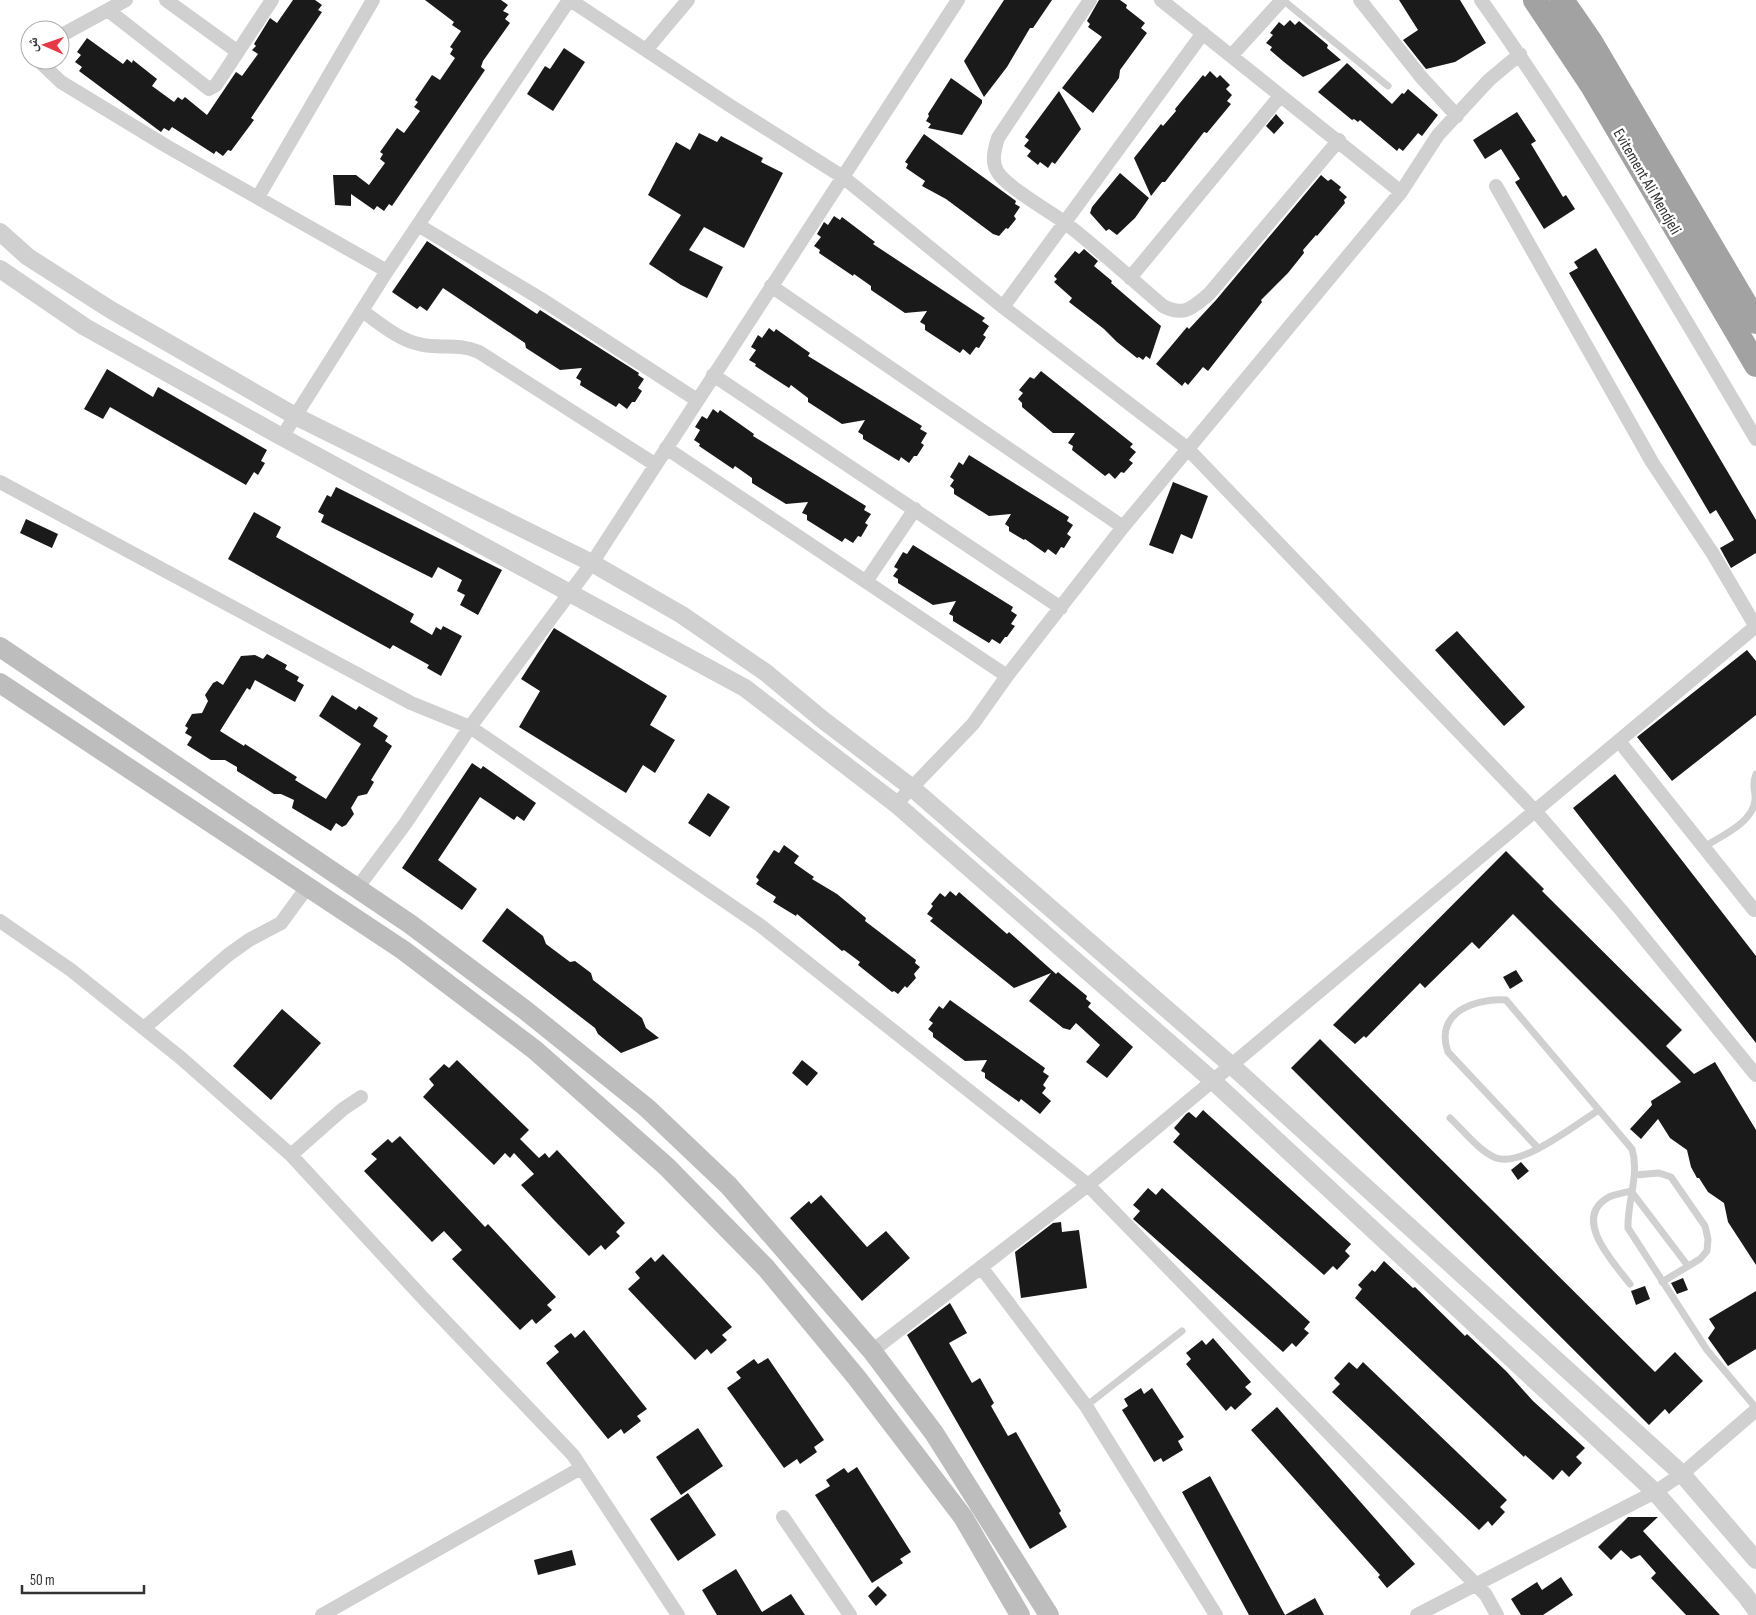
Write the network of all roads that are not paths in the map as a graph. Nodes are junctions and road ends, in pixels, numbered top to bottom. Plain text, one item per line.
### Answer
1 (126, 0) edge
2 (166, 0) edge
3 (272, 0) edge
4 (373, 0) edge
5 (570, 0) edge
6 (688, 0) edge
7 (958, 0) edge
8 (1090, 0) edge
9 (1161, 0) edge
10 (1283, 0) edge
11 (1360, 0) edge
12 (1481, 0) edge
13 (1535, 0) edge
14 (1562, 0) edge
15 (109, 11) junction
16 (70, 31) edge
17 (1203, 33) junction
18 (646, 50) junction
19 (238, 52) junction
20 (1520, 54) junction
21 (1231, 56) junction
22 (48, 70) edge
23 (1388, 86) dead end
24 (1280, 96) junction
25 (1457, 116) junction
26 (1338, 140) junction
27 (843, 177) junction
28 (1496, 186) dead end
29 (1401, 192) junction
30 (258, 196) junction
31 (1065, 222) junction
32 (418, 225) junction
33 (0, 232) edge
34 (0, 269) edge
35 (387, 271) junction
36 (1130, 278) junction
37 (771, 286) junction
38 (1003, 307) junction
39 (362, 311) junction
40 (1756, 322) edge
41 (1756, 365) edge
42 (713, 375) junction
43 (697, 400) junction
44 (297, 417) junction
45 (282, 438) junction
46 (1756, 439) edge
47 (666, 448) junction
48 (1187, 448) junction
49 (656, 465) junction
50 (0, 482) edge
51 (916, 509) junction
52 (1123, 527) junction
53 (592, 563) junction
54 (867, 580) junction
55 (571, 594) junction
56 (1061, 608) junction
57 (1756, 626) edge
58 (0, 647) edge
59 (1007, 676) junction
60 (0, 682) edge
61 (470, 727) junction
62 (1619, 740) junction
63 (1756, 774) edge
64 (912, 787) junction
65 (896, 804) junction
66 (1536, 812) junction
67 (1704, 848) junction
68 (308, 886) junction
69 (358, 887) junction
70 (1754, 910) dead end
71 (0, 921) edge
72 (525, 1010) junction
73 (144, 1028) junction
74 (509, 1031) junction
75 (1231, 1065) junction
76 (1756, 1075) edge
77 (1212, 1080) junction
78 (361, 1097) dead end
79 (1598, 1110) junction
80 (1450, 1118) dead end
81 (1538, 1148) junction
82 (291, 1155) junction
83 (1635, 1175) junction
84 (1088, 1185) junction
85 (1631, 1191) junction
86 (1688, 1266) junction
87 (981, 1267) junction
88 (1662, 1282) junction
89 (1630, 1284) dead end
90 (1182, 1331) dead end
91 (872, 1351) junction
92 (1086, 1406) junction
93 (1756, 1409) edge
94 (581, 1468) junction
95 (1682, 1474) junction
96 (1655, 1492) junction
97 (783, 1517) dead end
98 (1756, 1560) edge
99 (1476, 1585) junction
100 (1756, 1610) edge
101 (322, 1615) edge
102 (678, 1615) edge
103 (850, 1615) edge
104 (1020, 1615) edge
105 (1049, 1615) edge
106 (1216, 1615) edge
107 (1417, 1615) edge
108 (1498, 1615) edge

1 - 15 street
2 - 19 street
3 - 19 street
4 - 30 street
5 - 18 street
5 - 32 street
6 - 18 street
7 - 27 street
8 - 31 street
9 - 17 street
10 - 21 street
10 - 23 lane
11 - 25 street
12 - 20 street
13 - 41 highway, Evitement Ali Mendjeli
14 - 40 highway, Evitement Ali Mendjeli
15 - 16 street
15 - 19 street
17 - 21 street
17 - 31 street
18 - 27 street
20 - 25 street
20 - 46 street
21 - 24 street
22 - 30 street
24 - 26 street
24 - 36 street
25 - 29 street
26 - 29 street
26 - 36 street
27 - 37 street
27 - 38 street
28 - 57 street
29 - 48 street
30 - 35 street
31 - 36 street
31 - 38 street
32 - 35 street
32 - 43 street
33 - 44 street
34 - 45 street
35 - 39 street
37 - 42 street
37 - 52 street
38 - 48 street
39 - 44 street
39 - 49 street
42 - 43 street
42 - 51 street
43 - 47 street
44 - 45 street
44 - 53 street
45 - 55 street
47 - 49 street
47 - 54 street
48 - 52 street
48 - 66 street
49 - 53 street
50 - 61 street
51 - 54 street
51 - 56 street
52 - 56 street
53 - 55 street
53 - 64 street
54 - 59 street
55 - 61 street
55 - 65 street
56 - 59 street
57 - 62 street
58 - 69 main road
59 - 64 street
60 - 68 main road
61 - 69 street
61 - 84 street
62 - 66 street
62 - 67 street
63 - 67 lane
64 - 65 street
64 - 75 street
65 - 77 street
66 - 75 street
66 - 76 street
67 - 70 street
68 - 73 street
68 - 74 main road
69 - 72 main road
71 - 73 street
72 - 74 main road
72 - 91 main road
73 - 82 street
74 - 104 main road
75 - 77 street
75 - 95 street
77 - 84 street
77 - 96 street
78 - 82 street
79 - 81 lane
79 - 81 lane
79 - 83 lane
80 - 81 lane
82 - 94 street
83 - 85 lane
83 - 86 lane
84 - 87 street
84 - 99 street
85 - 86 lane
85 - 88 lane
85 - 89 lane
86 - 88 lane
87 - 91 street
87 - 92 street
88 - 93 lane
90 - 92 lane
91 - 105 main road
92 - 106 street
93 - 95 street
94 - 101 street
94 - 102 street
95 - 96 street
95 - 98 street
96 - 99 street
96 - 100 street
97 - 103 street
99 - 107 street
99 - 108 street

